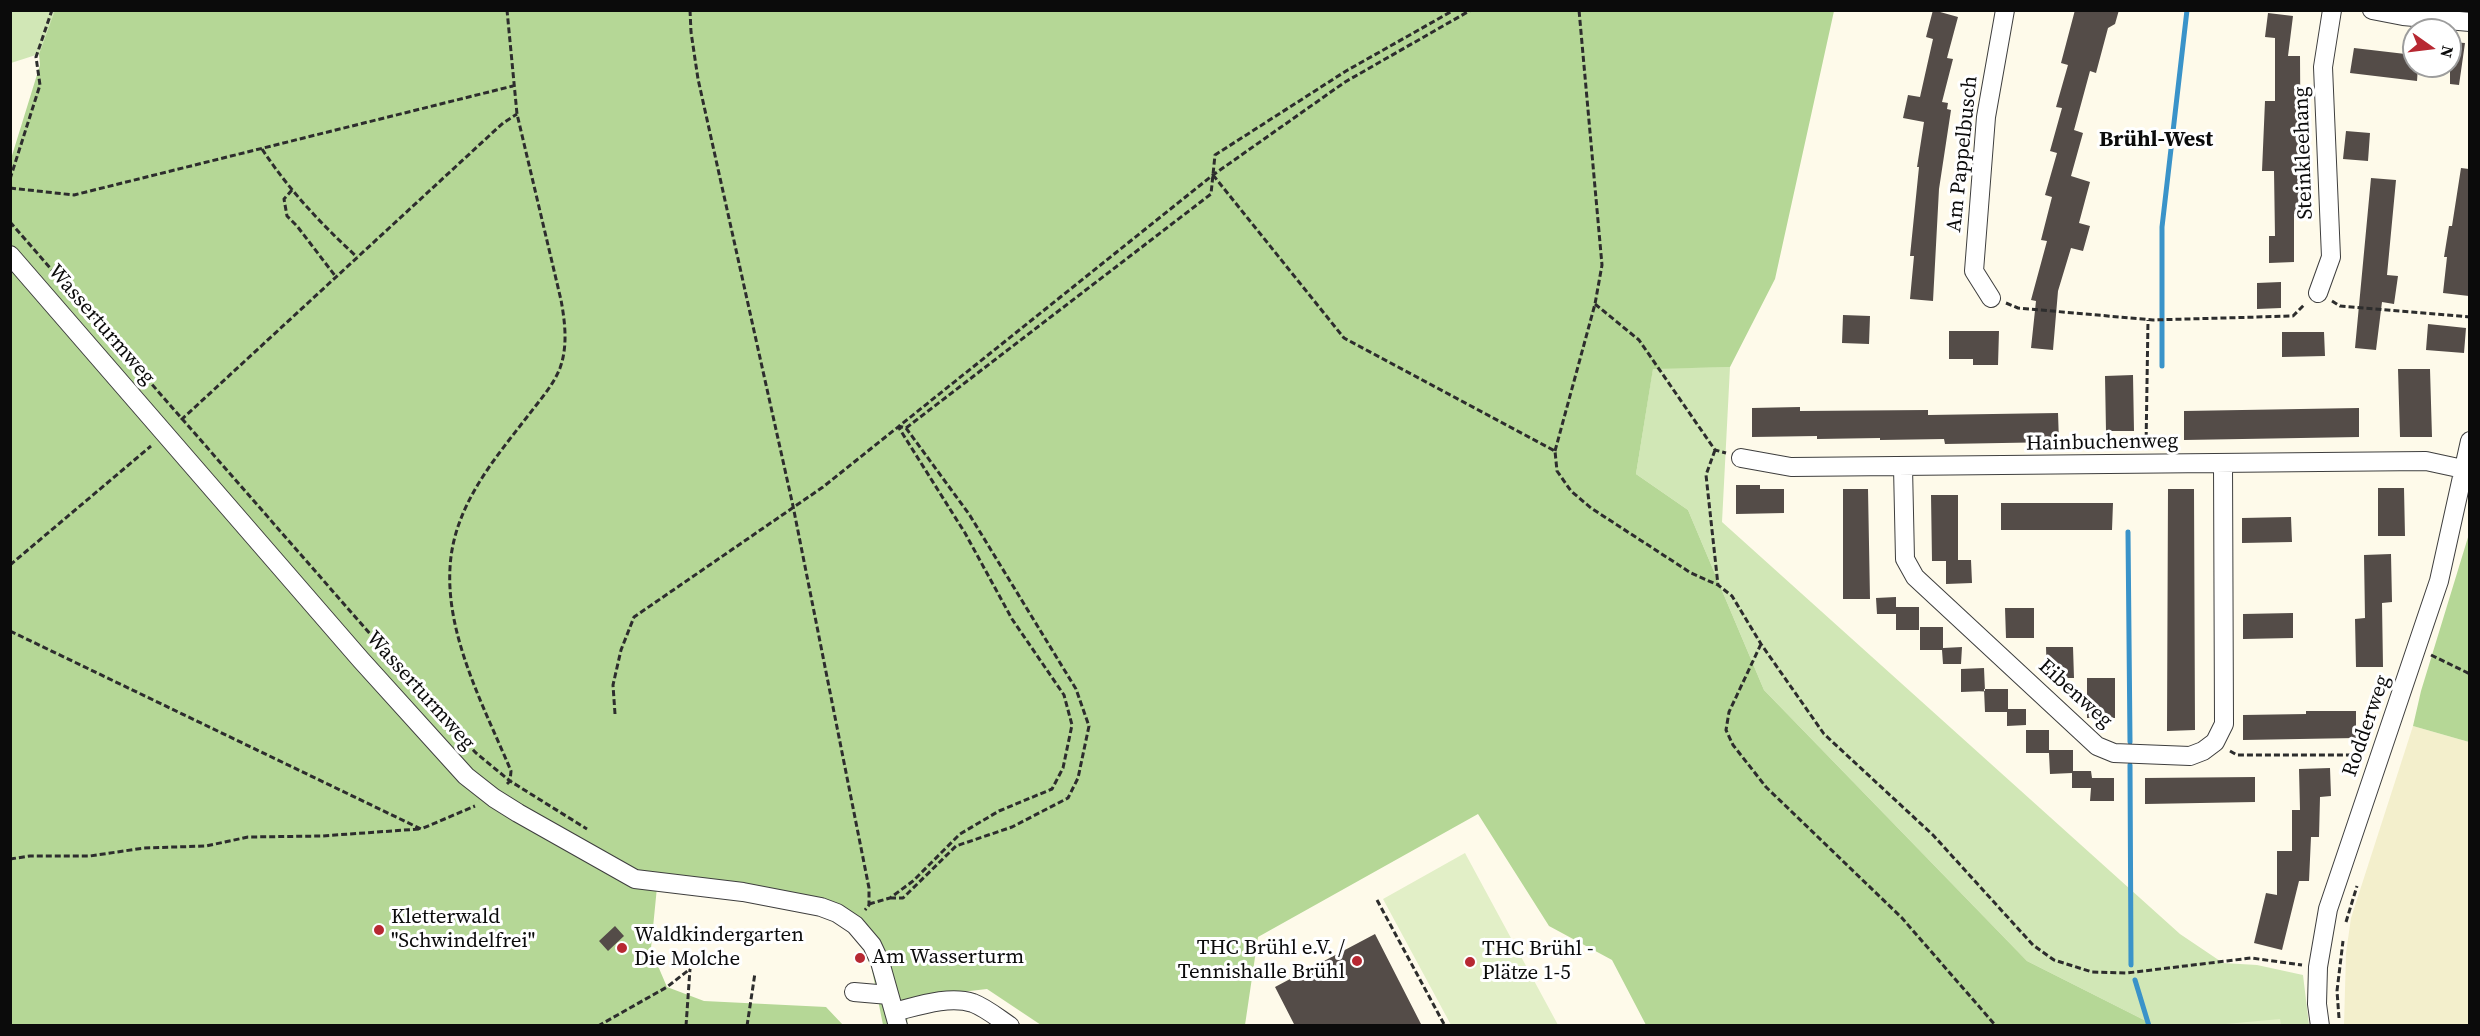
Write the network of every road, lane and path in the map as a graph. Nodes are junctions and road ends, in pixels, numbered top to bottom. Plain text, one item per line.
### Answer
1 (52, 10) edge
2 (507, 10) edge
3 (690, 10) edge
4 (1454, 10) edge
5 (1470, 10) edge
6 (1580, 10) edge
7 (2005, 10) edge
8 (2332, 10) edge
9 (2372, 10) edge
10 (2469, 22) edge
11 (513, 86) junction
12 (517, 114) junction
13 (262, 149) junction
14 (1213, 175) junction
15 (10, 179) edge
16 (10, 188) edge
17 (292, 190) junction
18 (10, 222) edge
19 (10, 255) edge
20 (357, 257) junction
21 (336, 277) junction
22 (2318, 292) dead end
23 (1991, 298) joint
24 (1595, 304) junction
25 (2148, 320) junction
26 (2168, 320) dead end
27 (181, 419) junction
28 (898, 426) junction
29 (906, 428) junction
30 (165, 434) junction
31 (2469, 441) edge
32 (1715, 450) junction
33 (1555, 451) junction
34 (1736, 456) joint
35 (2223, 464) junction
36 (2146, 465) junction
37 (1903, 467) junction
38 (2463, 469) junction
39 (793, 506) junction
40 (10, 565) edge
41 (1718, 585) junction
42 (10, 631) edge
43 (1761, 644) junction
44 (2418, 646) junction
45 (2469, 674) edge
46 (615, 714) dead end
47 (2215, 742) junction
48 (2381, 755) junction
49 (495, 798) junction
50 (421, 829) junction
51 (10, 859) edge
52 (890, 898) junction
53 (1377, 900) dead end
54 (868, 905) junction
55 (855, 925) junction
56 (2318, 967) junction
57 (2339, 969) dead end
58 (754, 973) dead end
59 (854, 992) dead end
60 (894, 1011) edge
61 (598, 1026) edge
62 (686, 1026) edge
63 (747, 1026) edge
64 (1010, 1026) edge
65 (1444, 1026) edge
66 (1996, 1026) edge
67 (2320, 1026) edge
68 (2339, 1026) edge

1 - 15 path
2 - 11 path
3 - 39 path
4 - 14 path
5 - 14 path
6 - 24 path
7 - 23 street, Am Pappelbusch
8 - 22 street, Steinkleehang
9 - 10 street
11 - 12 path
11 - 13 path
12 - 20 path
12 - 27 path
13 - 16 path
13 - 17 path
14 - 28 path
14 - 29 path
14 - 33 path
17 - 20 path
17 - 21 path
18 - 27 path
19 - 30 street, Wasserturmweg
20 - 21 path
21 - 27 path
23 - 25 path
24 - 32 path
24 - 33 path
25 - 26 path
25 - 36 path
27 - 30 path
28 - 29 path
28 - 39 path
28 - 52 path
29 - 52 path
30 - 40 path
30 - 49 street, Wasserturmweg
31 - 38 street, Rodderweg
32 - 34 path
32 - 41 path
33 - 41 path
34 - 37 street, Hainbuchenweg
35 - 36 street, Hainbuchenweg
35 - 38 street, Hainbuchenweg
35 - 47 street
36 - 37 street, Hainbuchenweg
37 - 47 street, Eibenweg
38 - 44 street, Rodderweg
39 - 46 path
39 - 54 path
41 - 43 path
42 - 50 path
43 - 56 path
43 - 66 path
44 - 45 path
44 - 48 street, Rodderweg
47 - 48 path
48 - 56 street, Rodderweg
49 - 50 path
49 - 55 street, Wasserturmweg
50 - 51 path
52 - 54 path
53 - 65 path
54 - 55 path
55 - 60 street, Wasserturmweg
56 - 67 street, Rodderweg
57 - 68 path
58 - 63 path
59 - 60 street
60 - 64 street
61 - 62 path

